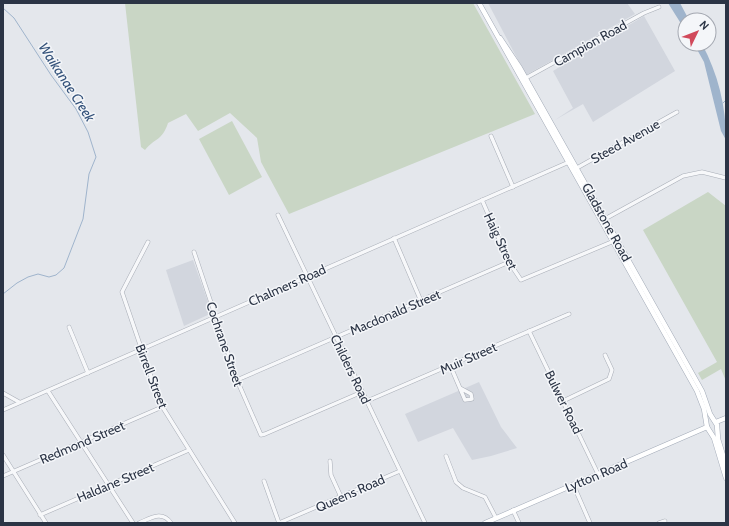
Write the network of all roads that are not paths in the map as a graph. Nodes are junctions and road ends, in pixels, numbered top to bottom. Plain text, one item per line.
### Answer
1 (479, 3) edge
2 (659, 7) dead end
3 (524, 79) junction
4 (677, 112) dead end
5 (491, 136) dead end
6 (570, 161) junction
7 (575, 169) junction
8 (726, 178) edge
9 (513, 187) junction
10 (482, 200) junction
11 (278, 215) dead end
12 (603, 219) junction
13 (394, 238) junction
14 (615, 240) junction
15 (148, 242) dead end
16 (194, 252) dead end
17 (509, 262) junction
18 (306, 276) junction
19 (421, 301) junction
20 (568, 314) dead end
21 (216, 318) junction
22 (69, 328) dead end
23 (529, 331) junction
24 (336, 337) junction
25 (142, 350) junction
26 (605, 355) dead end
27 (450, 365) junction
28 (88, 373) junction
29 (237, 380) junction
30 (460, 388) dead end
31 (48, 391) junction
32 (362, 392) junction
33 (3, 393) edge
34 (367, 401) junction
35 (563, 401) junction
36 (19, 402) junction
37 (162, 407) junction
38 (3, 410) edge
39 (726, 418) edge
40 (716, 423) junction
41 (708, 426) junction
42 (81, 442) junction
43 (189, 450) junction
44 (3, 455) edge
45 (446, 456) dead end
46 (330, 461) dead end
47 (726, 465) edge
48 (400, 471) junction
49 (13, 472) junction
50 (598, 474) junction
51 (3, 476) edge
52 (726, 478) edge
53 (264, 480) dead end
54 (573, 484) junction
55 (108, 485) junction
56 (341, 497) junction
57 (513, 510) junction
58 (40, 515) junction
59 (496, 518) junction
60 (665, 521) dead end
61 (46, 523) edge
62 (133, 523) edge
63 (139, 523) edge
64 (171, 523) edge
65 (235, 523) edge
66 (279, 523) edge
67 (425, 523) edge
68 (485, 523) edge
69 (519, 523) edge
70 (590, 523) edge
71 (659, 523) edge

1 - 3 main road, Gladstone Road
2 - 3 street, Campion Road
3 - 6 main road, Gladstone Road
4 - 7 street, Steed Avenue
5 - 9 street
6 - 7 main road, Gladstone Road
6 - 9 street, Chalmers Road
7 - 12 main road, Gladstone Road
8 - 12 street
9 - 10 street, Chalmers Road
10 - 13 street, Chalmers Road
10 - 17 street, Haig Street
11 - 18 street, Childers Road
12 - 14 main road, Gladstone Road
13 - 18 street, Chalmers Road
13 - 19 street
14 - 17 street, Haig Street
14 - 40 main road, Gladstone Road
14 - 41 main road, Gladstone Road
15 - 25 street, Birrell Street
16 - 21 street, Cochrane Street
17 - 19 street, Macdonald Street
18 - 21 street, Chalmers Road
18 - 24 street, Childers Road
19 - 24 street, Macdonald Street
20 - 23 street, Muir Street
21 - 25 street, Chalmers Road
21 - 29 street, Cochrane Street
22 - 28 street
23 - 27 street, Muir Street
23 - 35 street, Bulwer Road
24 - 29 street, Macdonald Street
24 - 32 street, Childers Road
25 - 28 street, Chalmers Road
25 - 37 street, Birrell Street
26 - 35 street
27 - 30 street
27 - 34 street, Muir Street
28 - 31 street, Chalmers Road
29 - 32 street, Cochrane Street
31 - 36 street, Chalmers Road
31 - 42 street
32 - 34 street, Childers Road
33 - 36 street
34 - 48 street, Childers Road
35 - 50 street, Bulwer Road
36 - 38 street, Chalmers Road
37 - 42 street, Redmond Street
37 - 43 street, Birrell Street
39 - 40 main road
40 - 41 main road
40 - 41 main road
40 - 47 main road, Gladstone Road
41 - 50 main road, Lytton Road
41 - 52 main road, Gladstone Road
42 - 49 street, Redmond Street
42 - 55 street
43 - 55 street, Haldane Street
43 - 65 street, Birrell Street
44 - 49 street
45 - 59 street
46 - 56 street
48 - 56 street, Queens Road
48 - 67 street, Childers Road
49 - 51 street, Redmond Street
49 - 58 street
50 - 54 main road, Lytton Road
53 - 66 street
54 - 57 main road, Lytton Road
54 - 70 street
55 - 58 street, Haldane Street
55 - 62 street
56 - 66 street, Queens Road
57 - 59 main road, Lytton Road
57 - 69 street
58 - 61 street
59 - 68 main road, Lytton Road
60 - 71 street
63 - 64 street

